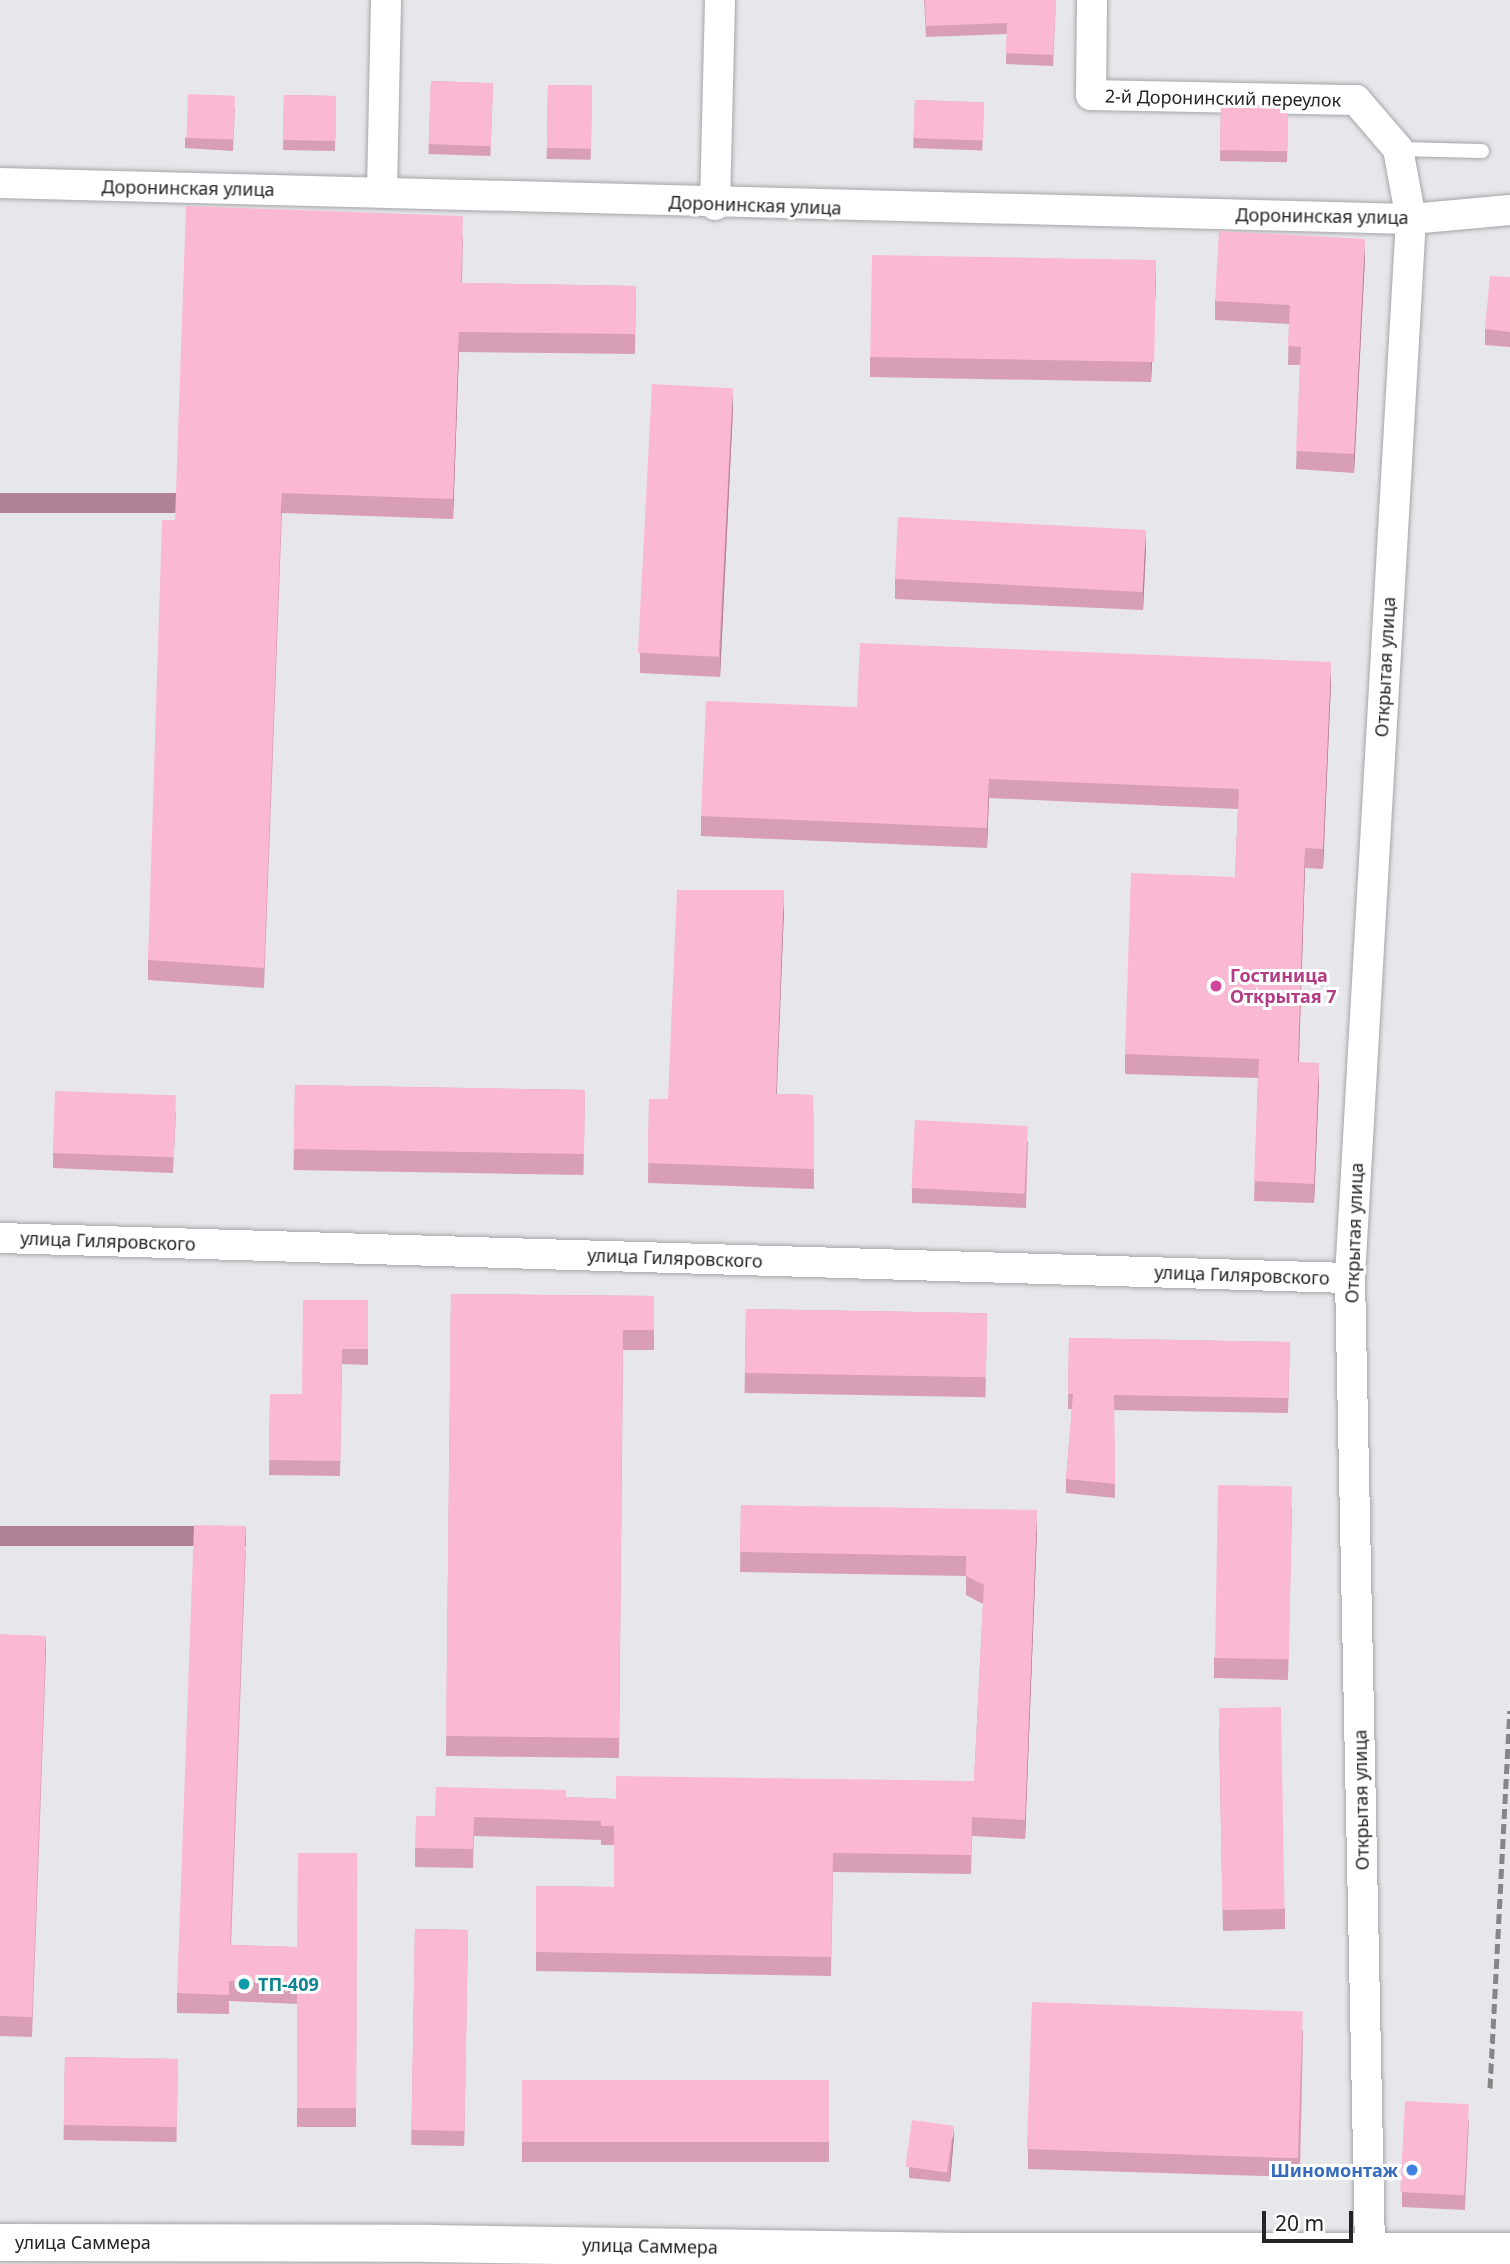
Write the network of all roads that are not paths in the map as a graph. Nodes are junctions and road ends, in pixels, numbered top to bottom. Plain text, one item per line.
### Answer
1 (386, 0) edge
2 (720, 0) edge
3 (1092, 0) edge
4 (1398, 149) junction
5 (1482, 151) dead end
6 (0, 183) edge
7 (382, 192) junction
8 (715, 205) junction
9 (1510, 210) edge
10 (1411, 219) junction
11 (0, 1237) edge
12 (1350, 1278) junction
13 (0, 2242) edge
14 (1370, 2249) junction
15 (1510, 2251) edge

1 - 7 street
2 - 8 street
3 - 4 street, 2-й Доронинский переулок
4 - 5 lane
4 - 10 street
6 - 7 street, Доронинская улица
7 - 8 street, Доронинская улица
8 - 10 street, Доронинская улица
9 - 10 street, Доронинская улица
10 - 12 street, Открытая улица
11 - 12 street, улица Гиляровского
12 - 14 street, Открытая улица
13 - 14 street, улица Саммера
14 - 15 street, улица Саммера

